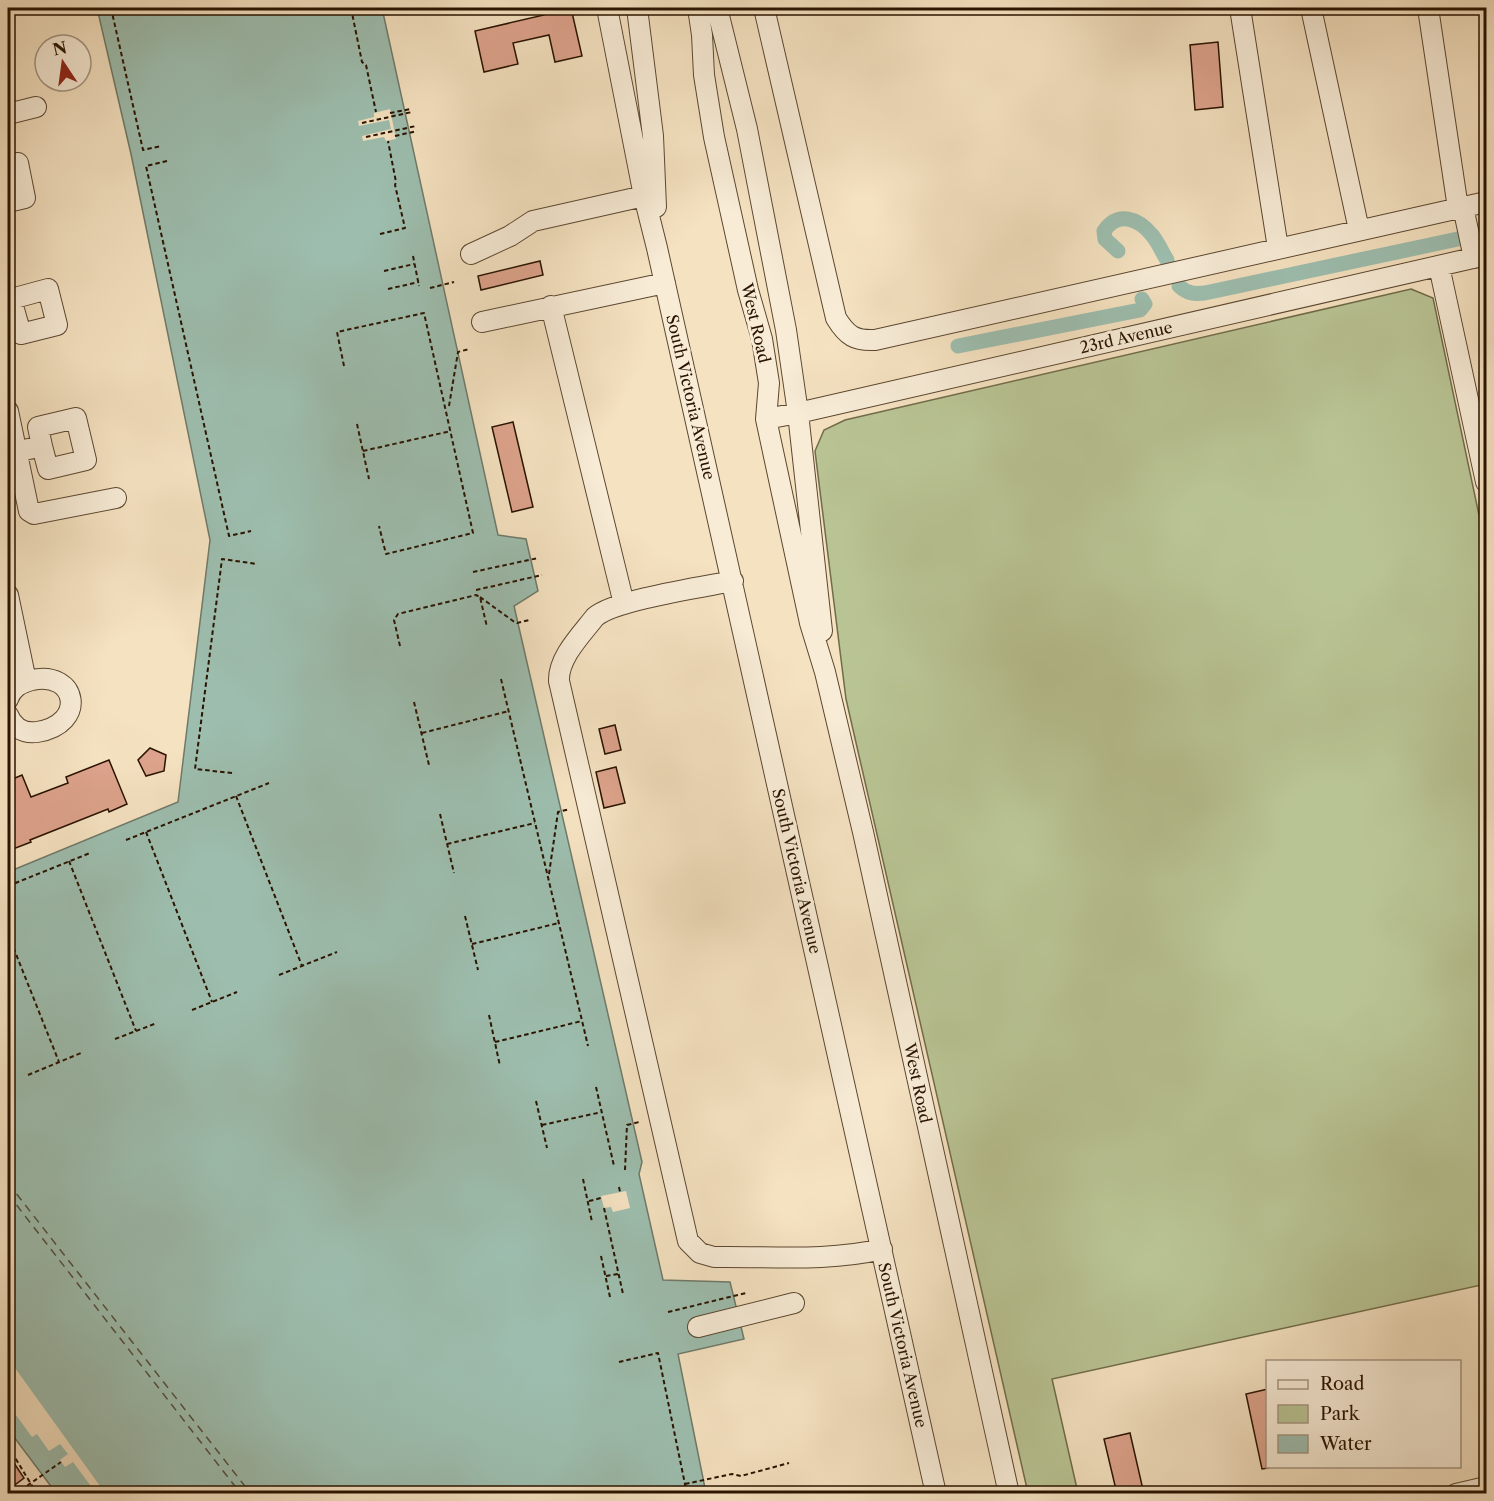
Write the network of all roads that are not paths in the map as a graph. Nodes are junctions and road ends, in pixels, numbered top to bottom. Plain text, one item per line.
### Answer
1 (607, 8) edge
2 (637, 8) edge
3 (698, 8) edge
4 (717, 8) edge
5 (764, 8) edge
6 (1240, 8) edge
7 (1311, 8) edge
8 (1428, 8) edge
9 (36, 107) dead end
10 (8, 114) edge
11 (8, 164) edge
12 (644, 196) junction
13 (8, 202) edge
14 (1486, 202) edge
15 (1460, 207) junction
16 (1359, 230) junction
17 (1475, 247) edge
18 (657, 248) junction
19 (1278, 248) junction
20 (471, 254) dead end
21 (1439, 266) junction
22 (665, 283) junction
23 (551, 306) junction
24 (482, 322) dead end
25 (827, 405) junction
26 (8, 411) edge
27 (798, 413) junction
28 (766, 419) junction
29 (800, 437) junction
30 (42, 446) dead end
31 (11, 453) edge
32 (1486, 482) edge
33 (116, 498) dead end
34 (732, 581) junction
35 (8, 595) edge
36 (624, 604) junction
37 (825, 672) junction
38 (26, 681) junction
39 (8, 699) edge
40 (8, 715) edge
41 (882, 1249) junction
42 (794, 1303) dead end
43 (698, 1327) dead end
44 (1486, 1487) edge
45 (936, 1494) edge
46 (1009, 1494) edge
47 (1456, 1494) edge

1 - 12 street, South Victoria Avenue
2 - 18 street, South Victoria Avenue
3 - 28 street, West Road
4 - 27 street, West Road
5 - 19 street
6 - 19 street
7 - 16 street
8 - 15 street
9 - 10 street
11 - 13 street
12 - 18 street, South Victoria Avenue
12 - 20 street
14 - 15 street
15 - 16 street
15 - 17 street
16 - 19 street
17 - 21 street, 23rd Avenue
18 - 22 street, South Victoria Avenue
21 - 25 street, 23rd Avenue
21 - 32 street
22 - 23 street
22 - 34 street, South Victoria Avenue
23 - 24 street
23 - 36 street
25 - 27 street, 23rd Avenue
25 - 29 street
26 - 31 street
27 - 28 street, 23rd Avenue
27 - 29 street, West Road
28 - 37 street, West Road
29 - 37 street, West Road
30 - 31 street
31 - 33 street
34 - 36 street
34 - 41 street, South Victoria Avenue
35 - 38 street
36 - 41 street
37 - 46 street, West Road
38 - 39 street
38 - 40 street
41 - 45 street, South Victoria Avenue
42 - 43 street
44 - 47 street

